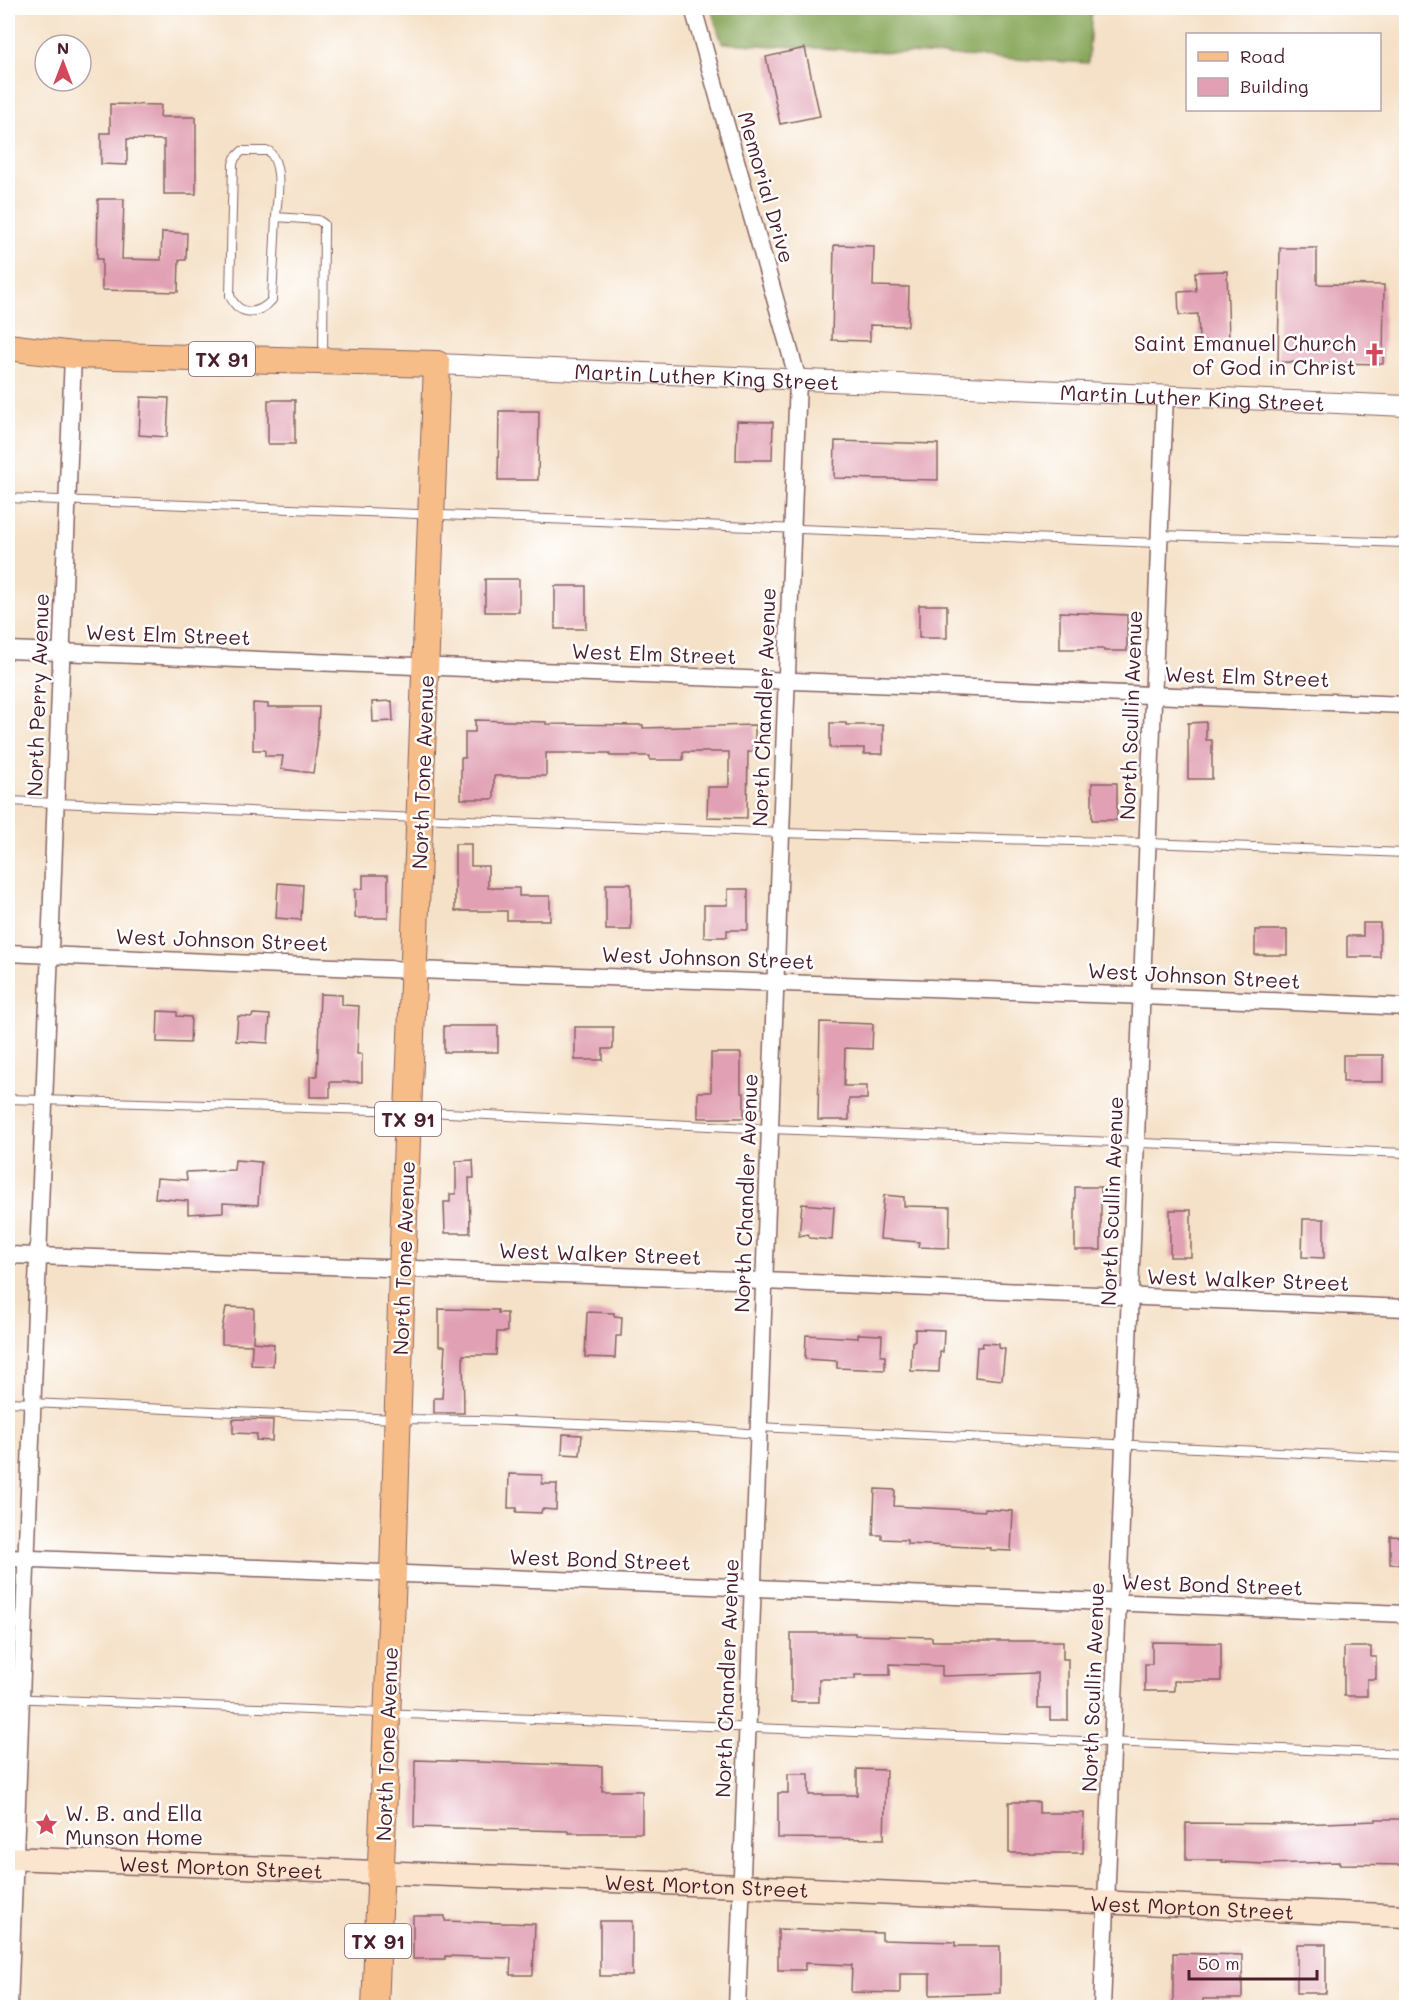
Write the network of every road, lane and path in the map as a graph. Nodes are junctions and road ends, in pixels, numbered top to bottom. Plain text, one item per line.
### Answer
1 (693, 8) edge
2 (276, 217) junction
3 (8, 347) edge
4 (73, 355) junction
5 (323, 361) junction
6 (437, 364) junction
7 (798, 380) junction
8 (1165, 396) junction
9 (1407, 406) edge
10 (8, 498) edge
11 (67, 501) junction
12 (432, 513) junction
13 (792, 528) junction
14 (1159, 539) junction
15 (1407, 543) edge
16 (8, 650) edge
17 (62, 653) junction
18 (427, 666) junction
19 (786, 681) junction
20 (1153, 695) junction
21 (1407, 705) edge
22 (8, 801) edge
23 (56, 803) junction
24 (420, 817) junction
25 (781, 832) junction
26 (1147, 843) junction
27 (1407, 853) edge
28 (8, 953) edge
29 (50, 955) junction
30 (414, 970) junction
31 (775, 982) junction
32 (1142, 994) junction
33 (1407, 1007) edge
34 (8, 1099) edge
35 (45, 1100) junction
36 (408, 1111) junction
37 (770, 1129) junction
38 (1135, 1143) junction
39 (1407, 1153) edge
40 (8, 1255) edge
41 (38, 1256) junction
42 (402, 1269) junction
43 (764, 1281) junction
44 (1130, 1296) junction
45 (1407, 1308) edge
46 (8, 1402) edge
47 (32, 1403) junction
48 (397, 1419) junction
49 (758, 1431) junction
50 (1124, 1446) junction
51 (1407, 1458) edge
52 (8, 1558) edge
53 (26, 1559) junction
54 (393, 1574) junction
55 (752, 1588) junction
56 (1118, 1603) junction
57 (1407, 1614) edge
58 (14, 1698) edge
59 (387, 1713) junction
60 (747, 1727) junction
61 (1112, 1742) junction
62 (1407, 1754) edge
63 (11, 1858) edge
64 (381, 1874) junction
65 (741, 1886) junction
66 (1106, 1901) junction
67 (1407, 1916) edge
68 (9, 2004) edge
69 (375, 2007) edge
70 (737, 2007) edge
71 (1102, 2007) edge

1 - 7 street, Memorial Drive
2 - 2 lane
2 - 5 lane
3 - 4 main road, Martin Luther King Street / TX 91
4 - 5 main road, Martin Luther King Street / TX 91
4 - 11 street, North Perry Avenue
5 - 6 main road, Martin Luther King Street / TX 91
6 - 7 street, Martin Luther King Street
6 - 12 main road, North Tone Avenue / TX 91
7 - 8 street, Martin Luther King Street
7 - 13 street, North Chandler Avenue
8 - 9 street, Martin Luther King Street
8 - 14 street, North Scullin Avenue
10 - 11 lane
11 - 12 lane
11 - 17 street, North Perry Avenue
12 - 13 lane
12 - 18 main road, North Tone Avenue / TX 91
13 - 14 lane
13 - 19 street, North Chandler Avenue
14 - 15 lane
14 - 20 street, North Scullin Avenue
16 - 17 street, West Elm Street
17 - 18 street, West Elm Street
17 - 23 street, North Perry Avenue
18 - 19 street, West Elm Street
18 - 24 main road, North Tone Avenue / TX 91
19 - 20 street, West Elm Street
19 - 25 street, North Chandler Avenue
20 - 21 street, West Elm Street
20 - 26 street, North Scullin Avenue
22 - 23 lane
23 - 24 lane
23 - 29 street, North Perry Avenue
24 - 25 lane
24 - 30 main road, North Tone Avenue / TX 91
25 - 26 lane
25 - 31 street, North Chandler Avenue
26 - 27 lane
26 - 32 street, North Scullin Avenue
28 - 29 street, West Johnson Street
29 - 30 street, West Johnson Street
29 - 35 street, North Perry Avenue
30 - 31 street, West Johnson Street
30 - 36 main road, North Tone Avenue / TX 91
31 - 32 street, West Johnson Street
31 - 37 street, North Chandler Avenue
32 - 33 street, West Johnson Street
32 - 38 street, North Scullin Avenue
34 - 35 lane
35 - 36 lane
35 - 41 street, North Perry Avenue
36 - 37 lane
36 - 42 main road, North Tone Avenue / TX 91
37 - 38 lane
37 - 43 street, North Chandler Avenue
38 - 39 lane
38 - 44 street, North Scullin Avenue
40 - 41 street, West Walker Street
41 - 42 street, West Walker Street
41 - 47 street, North Perry Avenue
42 - 43 street, West Walker Street
42 - 48 main road, North Tone Avenue / TX 91
43 - 44 street, West Walker Street
43 - 49 street, North Chandler Avenue
44 - 45 street, West Walker Street
44 - 50 street, North Scullin Avenue
46 - 47 lane
47 - 48 lane
47 - 53 street, North Perry Avenue
48 - 49 lane
48 - 54 main road, North Tone Avenue / TX 91
49 - 50 lane
49 - 55 street, North Chandler Avenue
50 - 51 lane
50 - 56 street, North Scullin Avenue
52 - 53 street, West Bond Street
53 - 54 street, West Bond Street
53 - 58 street, North Perry Avenue
54 - 55 street, West Bond Street
54 - 59 main road, North Tone Avenue / TX 91
55 - 56 street, West Bond Street
55 - 60 street, North Chandler Avenue
56 - 57 street, West Bond Street
56 - 61 street, North Scullin Avenue
58 - 59 lane
58 - 63 street, North Perry Avenue
59 - 60 lane
59 - 64 main road, North Tone Avenue / TX 91
60 - 61 lane
60 - 65 street, North Chandler Avenue
61 - 62 lane
61 - 66 street, North Scullin Avenue
63 - 64 main road, West Morton Street
63 - 68 street, North Perry Avenue
64 - 65 main road, West Morton Street
64 - 69 main road, North Tone Avenue / TX 91
65 - 66 main road, West Morton Street
65 - 70 street, North Chandler Avenue
66 - 67 main road, West Morton Street
66 - 71 street, North Scullin Avenue

